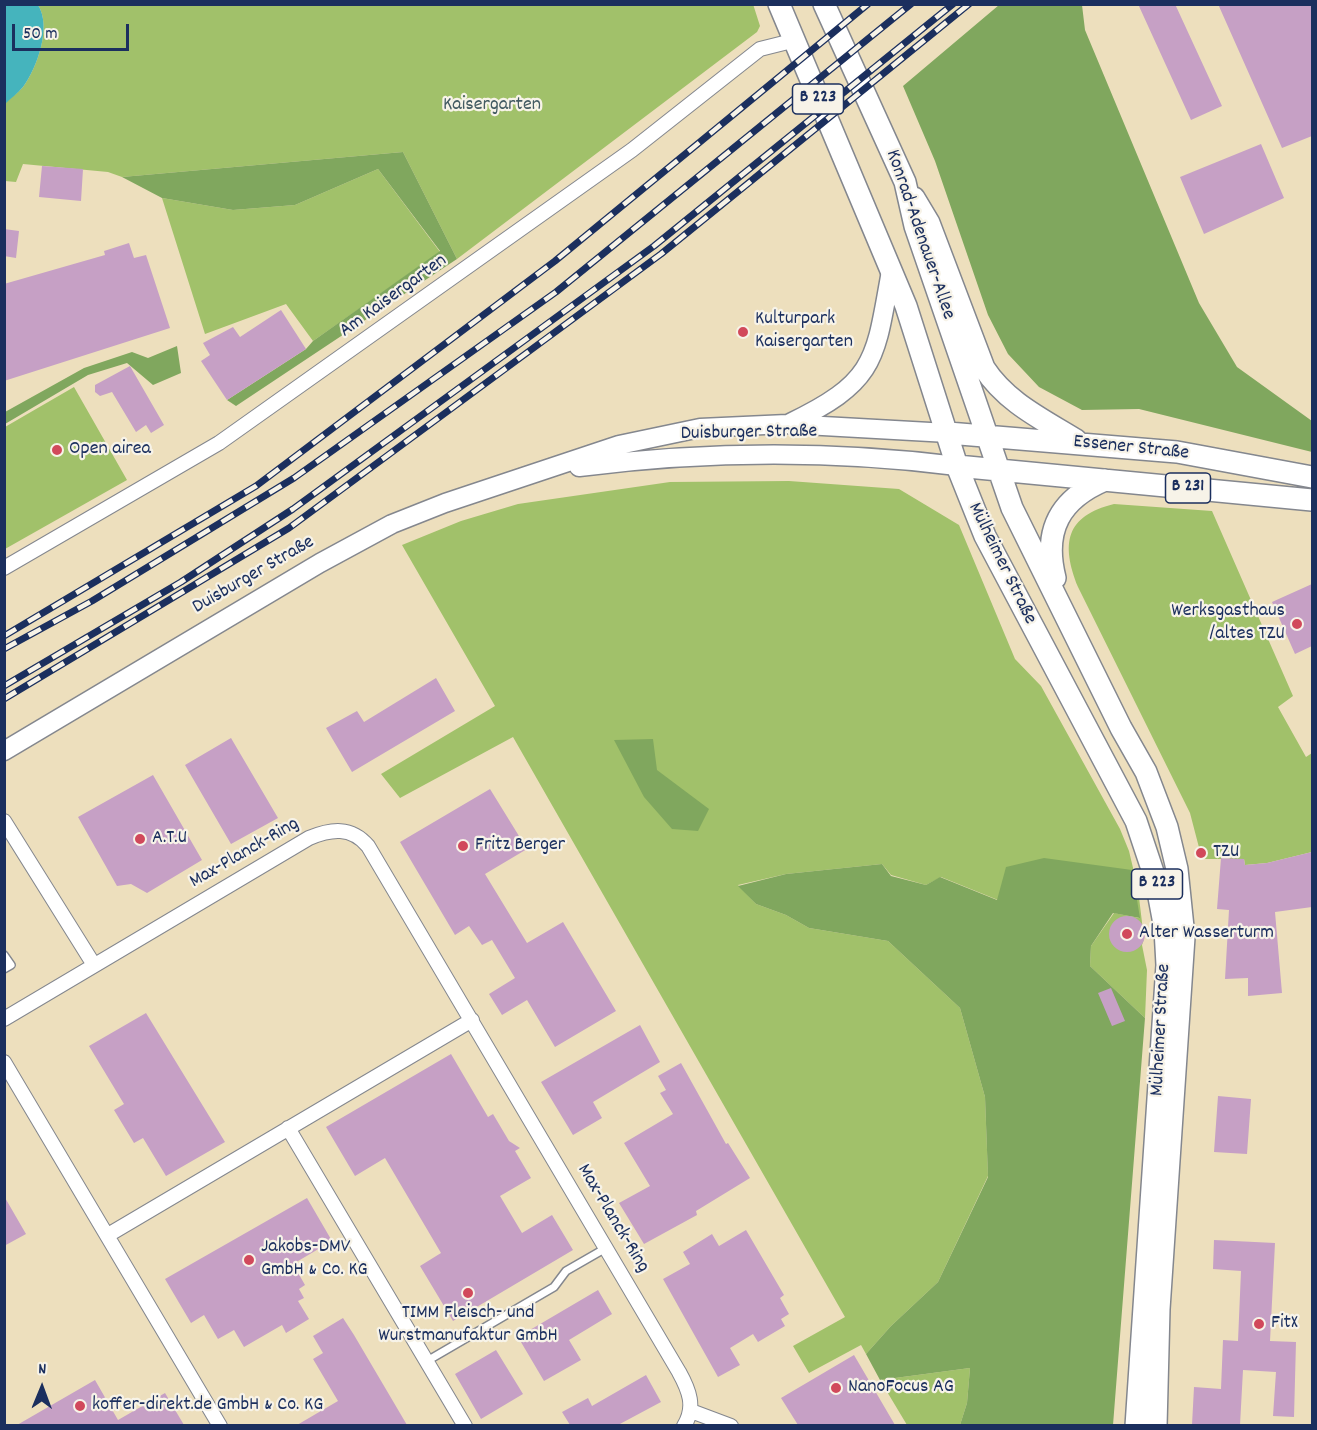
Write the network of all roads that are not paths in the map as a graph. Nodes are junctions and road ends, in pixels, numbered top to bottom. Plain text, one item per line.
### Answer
1 (779, 4) edge
2 (824, 4) edge
3 (792, 41) junction
4 (905, 182) junction
5 (891, 271) junction
6 (787, 424) junction
7 (948, 433) junction
8 (988, 436) junction
9 (1081, 442) junction
10 (957, 466) junction
11 (999, 471) junction
12 (542, 472) junction
13 (1312, 477) edge
14 (1105, 480) junction
15 (1312, 500) edge
16 (4, 567) edge
17 (1063, 611) junction
18 (4, 751) edge
19 (4, 821) edge
20 (4, 955) edge
21 (94, 965) junction
22 (4, 969) edge
23 (4, 1019) edge
24 (472, 1020) junction
25 (4, 1062) edge
26 (288, 1128) junction
27 (108, 1234) junction
28 (606, 1248) junction
29 (427, 1361) junction
30 (691, 1411) junction
31 (220, 1425) edge
32 (465, 1425) edge
33 (684, 1425) edge
34 (731, 1425) edge
35 (1136, 1425) edge
36 (1156, 1425) edge

1 - 3 main road, Konrad-Adenauer-Allee / B 223
2 - 4 main road, Konrad-Adenauer-Allee / B 223
3 - 5 main road, Konrad-Adenauer-Allee / B 223
3 - 16 street, Am Kaisergarten
4 - 8 main road, Konrad-Adenauer-Allee / B 223
4 - 9 main road
5 - 6 main road
5 - 7 main road, Konrad-Adenauer-Allee / B 223
6 - 7 main road, Duisburger Straße
6 - 12 main road, Duisburger Straße
7 - 8 main road, Essener Straße / B 231
7 - 10 main road, Konrad-Adenauer-Allee / B 223
8 - 9 main road, Essener Straße / B 231
8 - 11 main road, Konrad-Adenauer-Allee / B 223
9 - 13 main road, Essener Straße / B 231
10 - 11 main road, Essener Straße / B 231
10 - 12 main road, Duisburger Straße
10 - 35 main road, Mülheimer Straße / B 223
11 - 14 main road, Essener Straße / B 231
11 - 17 main road, Mülheimer Straße / B 223
12 - 18 main road, Duisburger Straße
14 - 15 main road, Essener Straße / B 231
14 - 17 main road
17 - 36 main road, Mülheimer Straße / B 223
19 - 21 street
20 - 22 lane
21 - 23 street, Max-Planck-Ring
21 - 24 street, Max-Planck-Ring
24 - 26 street
24 - 28 street, Max-Planck-Ring
25 - 27 street
26 - 27 street
26 - 29 street
27 - 31 street
28 - 29 lane
28 - 30 street, Max-Planck-Ring
29 - 32 street
30 - 33 street
30 - 34 street

